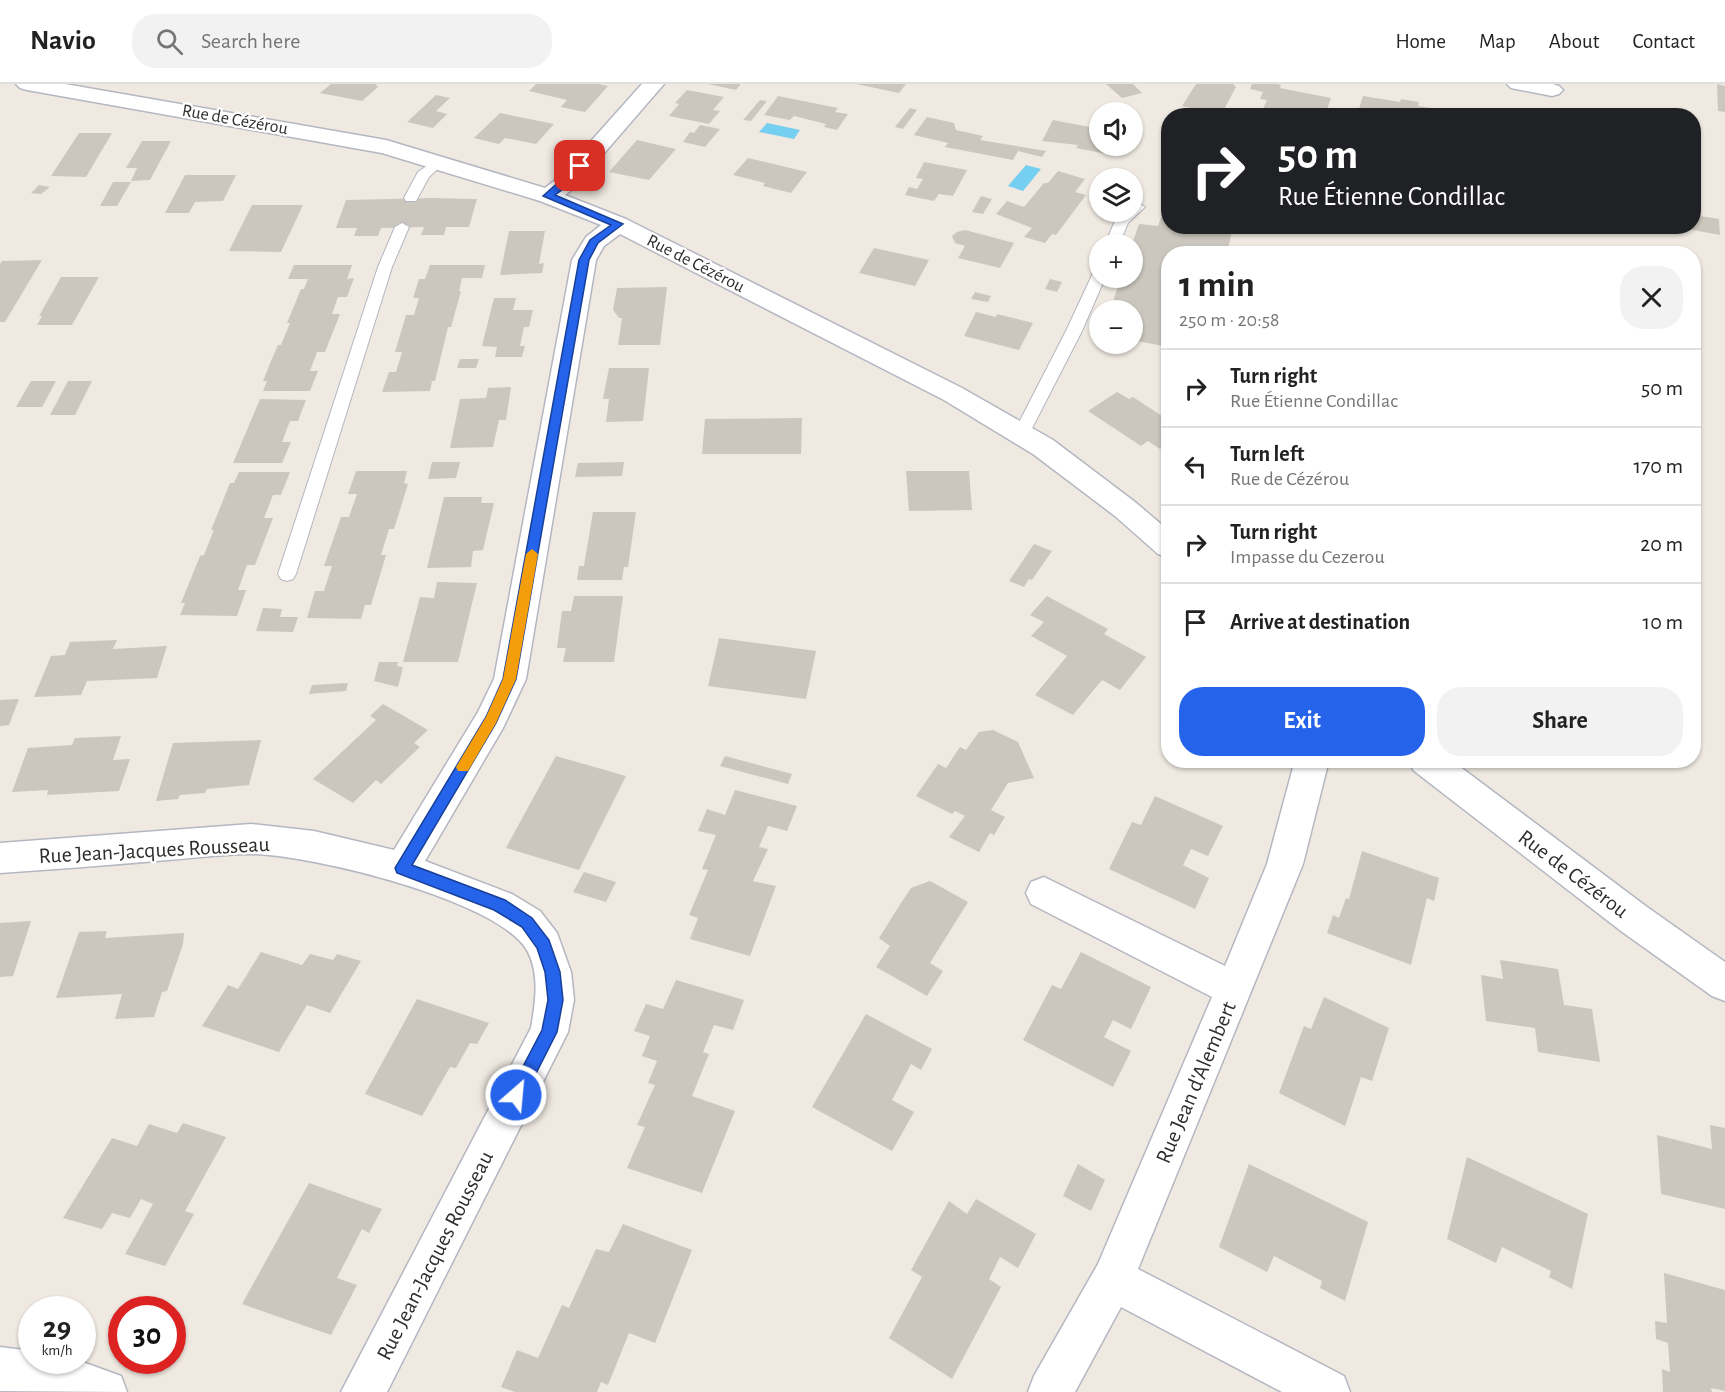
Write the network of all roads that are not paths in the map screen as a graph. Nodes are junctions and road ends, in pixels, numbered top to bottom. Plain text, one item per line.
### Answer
1 (27, 84) edge
2 (653, 84) edge
3 (1518, 84) edge
4 (1552, 90) dead end
5 (438, 162) junction
6 (548, 196) junction
7 (411, 198) dead end
8 (618, 224) junction
9 (402, 227) dead end
10 (1093, 288) edge
11 (1021, 434) junction
12 (1161, 540) edge
13 (287, 574) dead end
14 (1310, 768) edge
15 (1436, 768) edge
16 (0, 858) edge
17 (402, 868) junction
18 (1044, 893) dead end
19 (1725, 984) edge
20 (1234, 988) junction
21 (1113, 1279) junction
22 (0, 1369) edge
23 (105, 1392) edge
24 (363, 1392) edge
25 (1050, 1392) edge
26 (1328, 1392) edge

1 - 5 street, Rue de Cézérou
2 - 6 street
3 - 4 street
5 - 6 street, Rue de Cézérou
5 - 7 lane
6 - 8 street, Rue de Cézérou
8 - 11 street, Rue de Cézérou
8 - 17 street
9 - 13 lane
10 - 11 lane
11 - 12 street, Rue de Cézérou
14 - 20 street, Rue Jean d'Alembert
15 - 19 street, Rue de Cézérou
16 - 17 street, Rue Jean-Jacques Rousseau
17 - 24 street, Rue Jean-Jacques Rousseau
18 - 20 street
20 - 21 street, Rue Jean d'Alembert
21 - 25 street, Rue Jean d'Alembert
21 - 26 street
22 - 23 street

